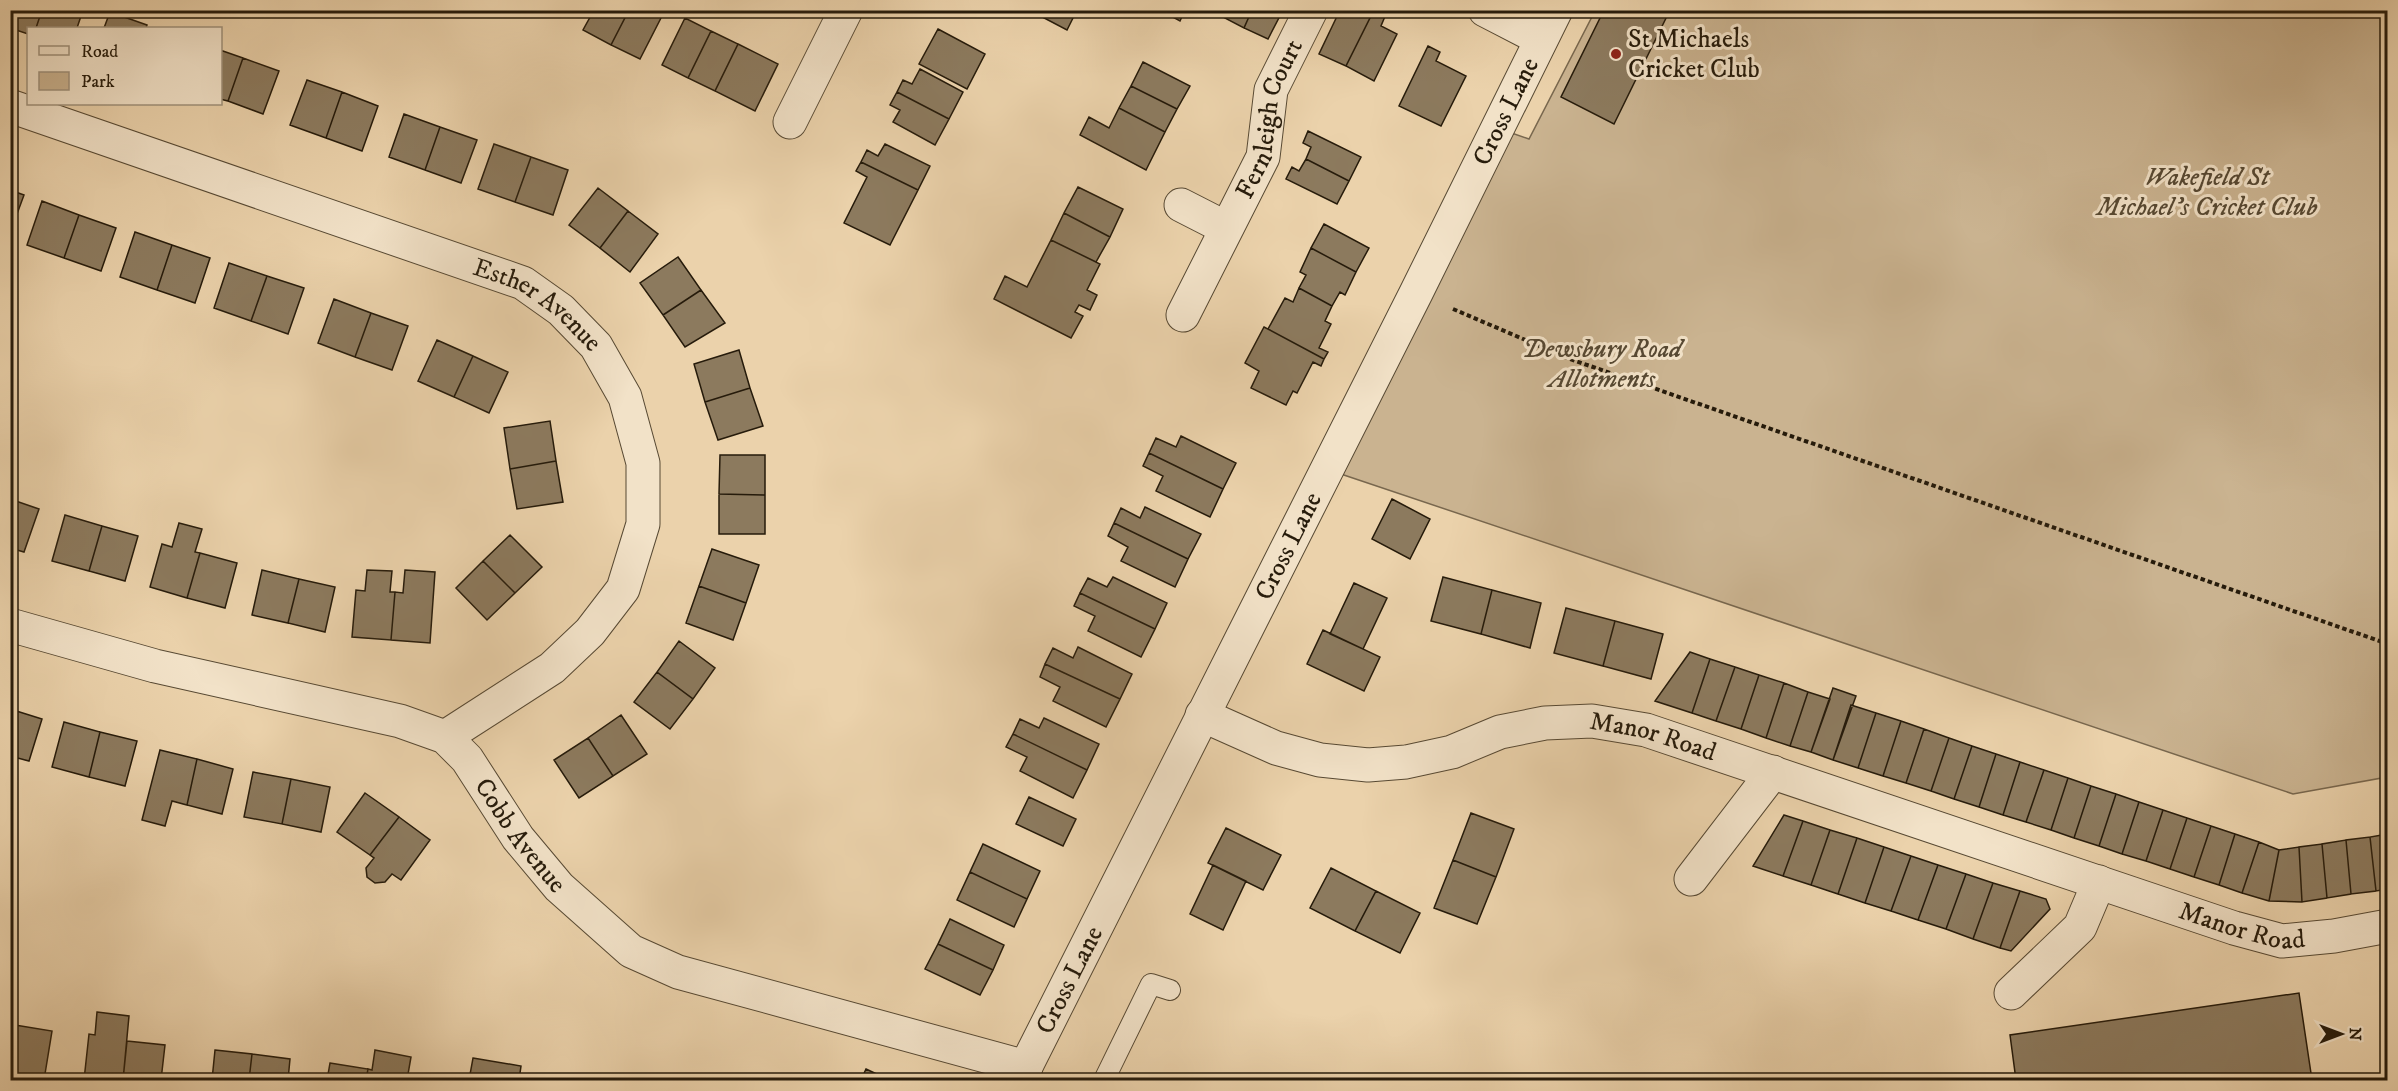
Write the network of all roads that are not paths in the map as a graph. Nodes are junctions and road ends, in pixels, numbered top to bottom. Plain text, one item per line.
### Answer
1 (1311, 10) edge
2 (1485, 10) edge
3 (844, 11) edge
4 (1548, 25) edge
5 (10, 106) edge
6 (790, 122) dead end
7 (1181, 205) dead end
8 (1226, 228) junction
9 (1183, 315) dead end
10 (10, 625) edge
11 (1202, 716) junction
12 (445, 737) junction
13 (1773, 772) junction
14 (1691, 879) dead end
15 (2098, 882) junction
16 (2388, 926) edge
17 (1170, 990) dead end
18 (2011, 993) dead end
19 (1023, 1074) edge
20 (1104, 1080) edge

1 - 8 street, Fernleigh Court
2 - 4 street
3 - 6 street
4 - 11 street, Cross Lane
5 - 12 street, Esther Avenue
7 - 8 street, Fernleigh Court
8 - 9 street, Fernleigh Court
10 - 12 street, Cobb Avenue
11 - 13 street, Manor Road
11 - 19 street, Cross Lane
12 - 19 street, Cobb Avenue
13 - 14 street
13 - 15 street, Manor Road
15 - 16 street, Manor Road
15 - 18 street
17 - 20 lane

